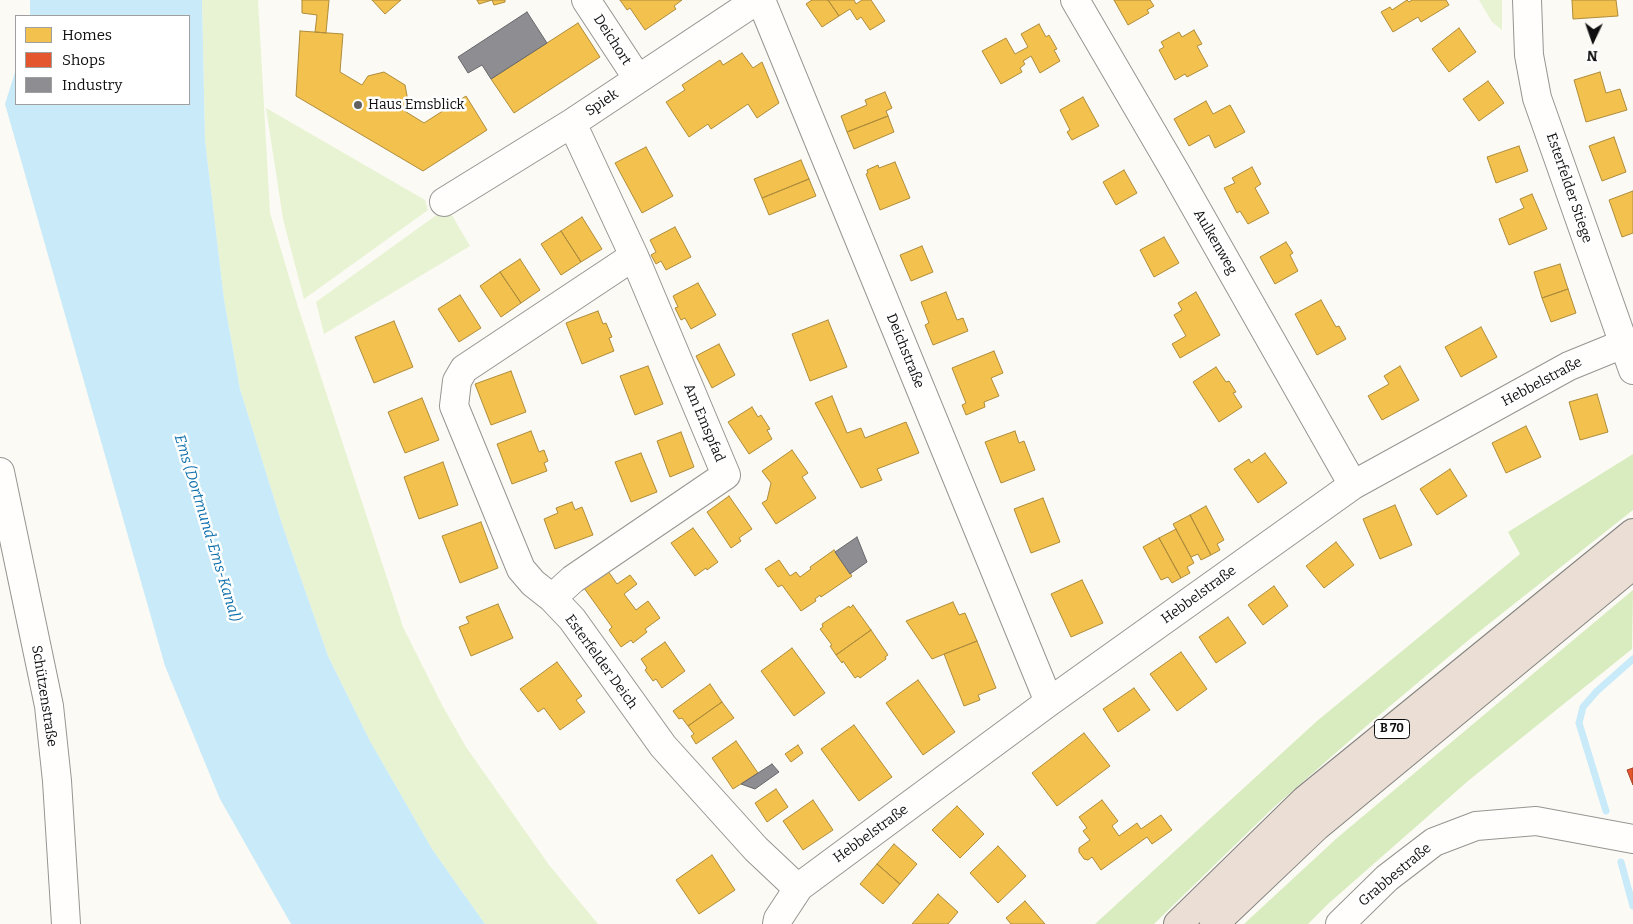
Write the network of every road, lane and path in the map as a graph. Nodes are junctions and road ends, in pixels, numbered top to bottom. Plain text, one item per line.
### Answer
1 (586, 0) edge
2 (757, 0) edge
3 (761, 0) edge
4 (1075, 0) edge
5 (1526, 0) edge
6 (638, 79) junction
7 (572, 123) junction
8 (444, 202) dead end
9 (634, 256) junction
10 (1623, 344) junction
11 (1633, 370) edge
12 (0, 472) edge
13 (1352, 485) junction
14 (1628, 553) edge
15 (552, 598) junction
16 (1049, 702) junction
17 (1633, 839) edge
18 (798, 887) junction
19 (66, 924) edge
20 (89, 924) edge
21 (777, 924) edge
22 (1178, 924) edge
23 (1214, 924) edge
24 (1340, 924) edge

1 - 6 street, Deichort
2 - 6 street, Spiek
3 - 16 street, Deichstraße
4 - 13 street, Aulkenweg
5 - 10 street, Esterfelder Stiege
6 - 7 street, Spiek
7 - 8 street, Spiek
7 - 9 street, Am Emspfad
9 - 15 street, Am Emspfad
9 - 15 street, Esterfelder Deich
10 - 11 street, Esterfelder Stiege
10 - 13 street, Hebbelstraße
12 - 19 street, Schützenstraße
13 - 16 street, Hebbelstraße
14 - 22 highway, B 70
14 - 23 highway, B 70
15 - 18 street, Esterfelder Deich
16 - 18 street, Hebbelstraße
17 - 24 street, Grabbestraße
18 - 21 street
19 - 20 street

